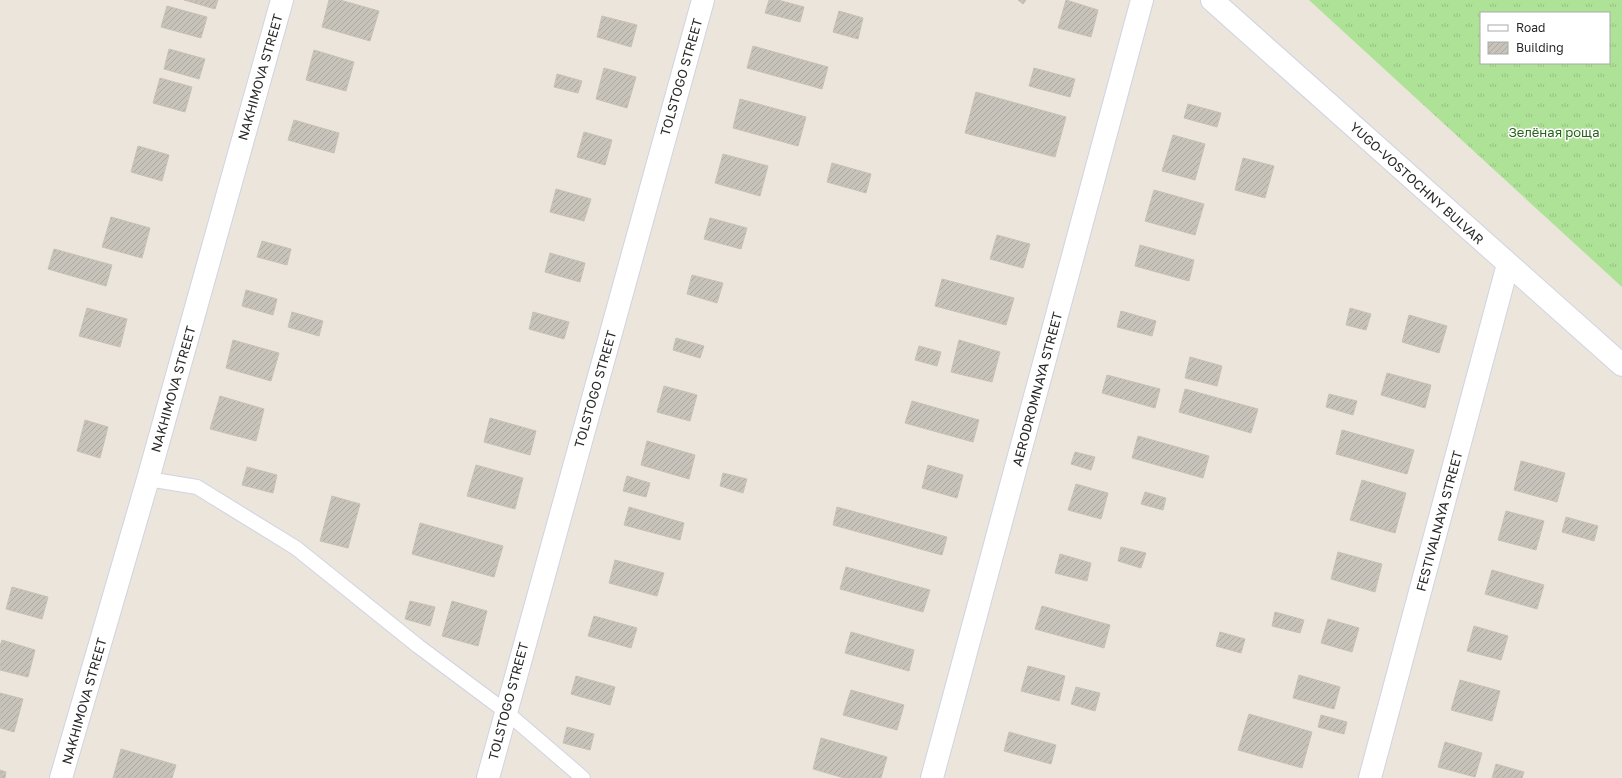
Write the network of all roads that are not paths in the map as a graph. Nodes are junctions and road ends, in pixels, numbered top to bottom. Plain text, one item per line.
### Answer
1 (282, 0) edge
2 (703, 0) edge
3 (1142, 0) edge
4 (1212, 0) edge
5 (1508, 264) junction
6 (1622, 365) edge
7 (148, 479) junction
8 (505, 712) junction
9 (61, 778) edge
10 (488, 778) edge
11 (584, 778) edge
12 (932, 778) edge
13 (1370, 778) edge

1 - 7 street, NAKHIMOVA STREET
2 - 8 street, TOLSTOGO STREET
3 - 12 street, AERODROMNAYA STREET
4 - 5 street, YUGO-VOSTOCHNY BULVAR
5 - 6 street, YUGO-VOSTOCHNY BULVAR
5 - 13 street, FESTIVALNAYA STREET
7 - 8 lane
7 - 9 street, NAKHIMOVA STREET
8 - 10 street, TOLSTOGO STREET
8 - 11 lane

